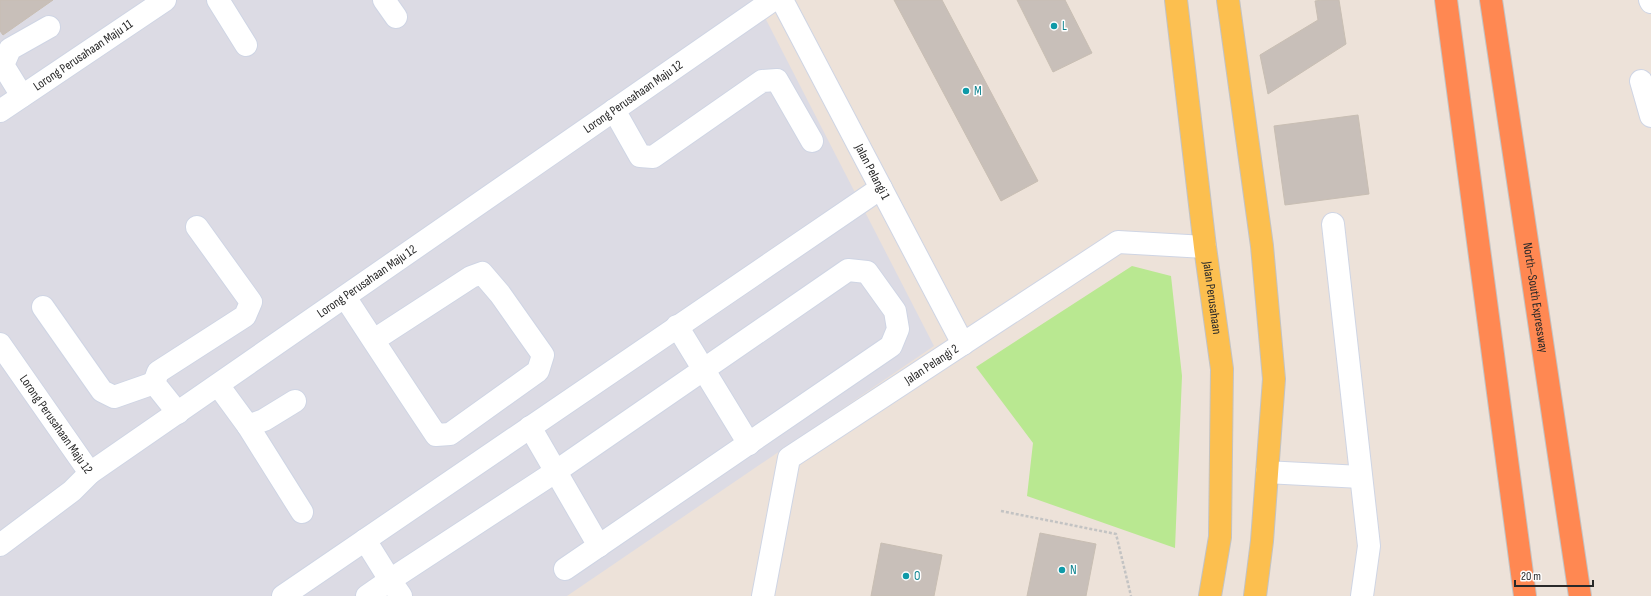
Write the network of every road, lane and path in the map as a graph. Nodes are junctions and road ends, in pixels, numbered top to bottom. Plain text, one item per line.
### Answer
1 (165, 0) edge
2 (218, 0) edge
3 (773, 0) edge
4 (782, 0) edge
5 (1176, 0) edge
6 (1228, 0) edge
7 (1446, 0) edge
8 (1491, 0) edge
9 (49, 27) dead end
10 (246, 45) dead end
11 (1, 63) edge
12 (1641, 81) dead end
13 (22, 96) junction
14 (614, 110) junction
15 (0, 111) edge
16 (1651, 116) edge
17 (812, 141) dead end
18 (881, 188) junction
19 (1333, 224) dead end
20 (197, 227) dead end
21 (1205, 247) junction
22 (345, 297) junction
23 (43, 307) dead end
24 (677, 326) junction
25 (374, 340) junction
26 (0, 344) edge
27 (963, 344) junction
28 (704, 370) junction
29 (154, 383) junction
30 (218, 385) junction
31 (295, 401) dead end
32 (178, 413) junction
33 (248, 426) junction
34 (530, 427) junction
35 (749, 444) junction
36 (556, 472) junction
37 (1267, 472) junction
38 (90, 473) junction
39 (1361, 477) junction
40 (1001, 511) dead end
41 (302, 512) dead end
42 (365, 540) junction
43 (0, 544) edge
44 (598, 546) junction
45 (565, 569) dead end
46 (396, 588) edge
47 (283, 596) edge
48 (367, 596) edge
49 (763, 596) edge
50 (1131, 596) edge
51 (1210, 596) edge
52 (1255, 596) edge
53 (1362, 596) edge
54 (1525, 596) edge
55 (1580, 596) edge

1 - 13 street, Lorong Perusahaan Maju 11
2 - 10 street
3 - 14 street, Lorong Perusahaan Maju 12
4 - 18 street, Jalan Pelangi 1
5 - 21 main road, Jalan Perusahaan
6 - 37 main road
7 - 54 highway
8 - 55 highway, North–South Expressway
9 - 11 street
11 - 13 street
12 - 16 street
13 - 15 street, Lorong Perusahaan Maju 11
14 - 17 street
14 - 22 street, Lorong Perusahaan Maju 12
18 - 24 street
18 - 27 street, Jalan Pelangi 1
19 - 39 street
20 - 29 street
21 - 27 street, Jalan Pelangi 2
21 - 51 main road, Jalan Perusahaan
22 - 25 street
22 - 30 street, Lorong Perusahaan Maju 12
23 - 29 street
24 - 28 street
24 - 34 street
25 - 25 street
26 - 38 street, Lorong Perusahaan Maju 12
27 - 49 street, Jalan Pelangi 2
28 - 35 street
28 - 35 street
28 - 36 street
29 - 32 street
30 - 32 street, Lorong Perusahaan Maju 12
30 - 33 street
31 - 33 street
32 - 38 street, Lorong Perusahaan Maju 12
33 - 41 street
34 - 36 street
34 - 42 street
35 - 44 street
36 - 44 street
36 - 46 street
37 - 39 street
37 - 52 main road
38 - 43 street
39 - 53 street
40 - 50 path
42 - 46 street
42 - 47 street
44 - 45 street
46 - 48 street

